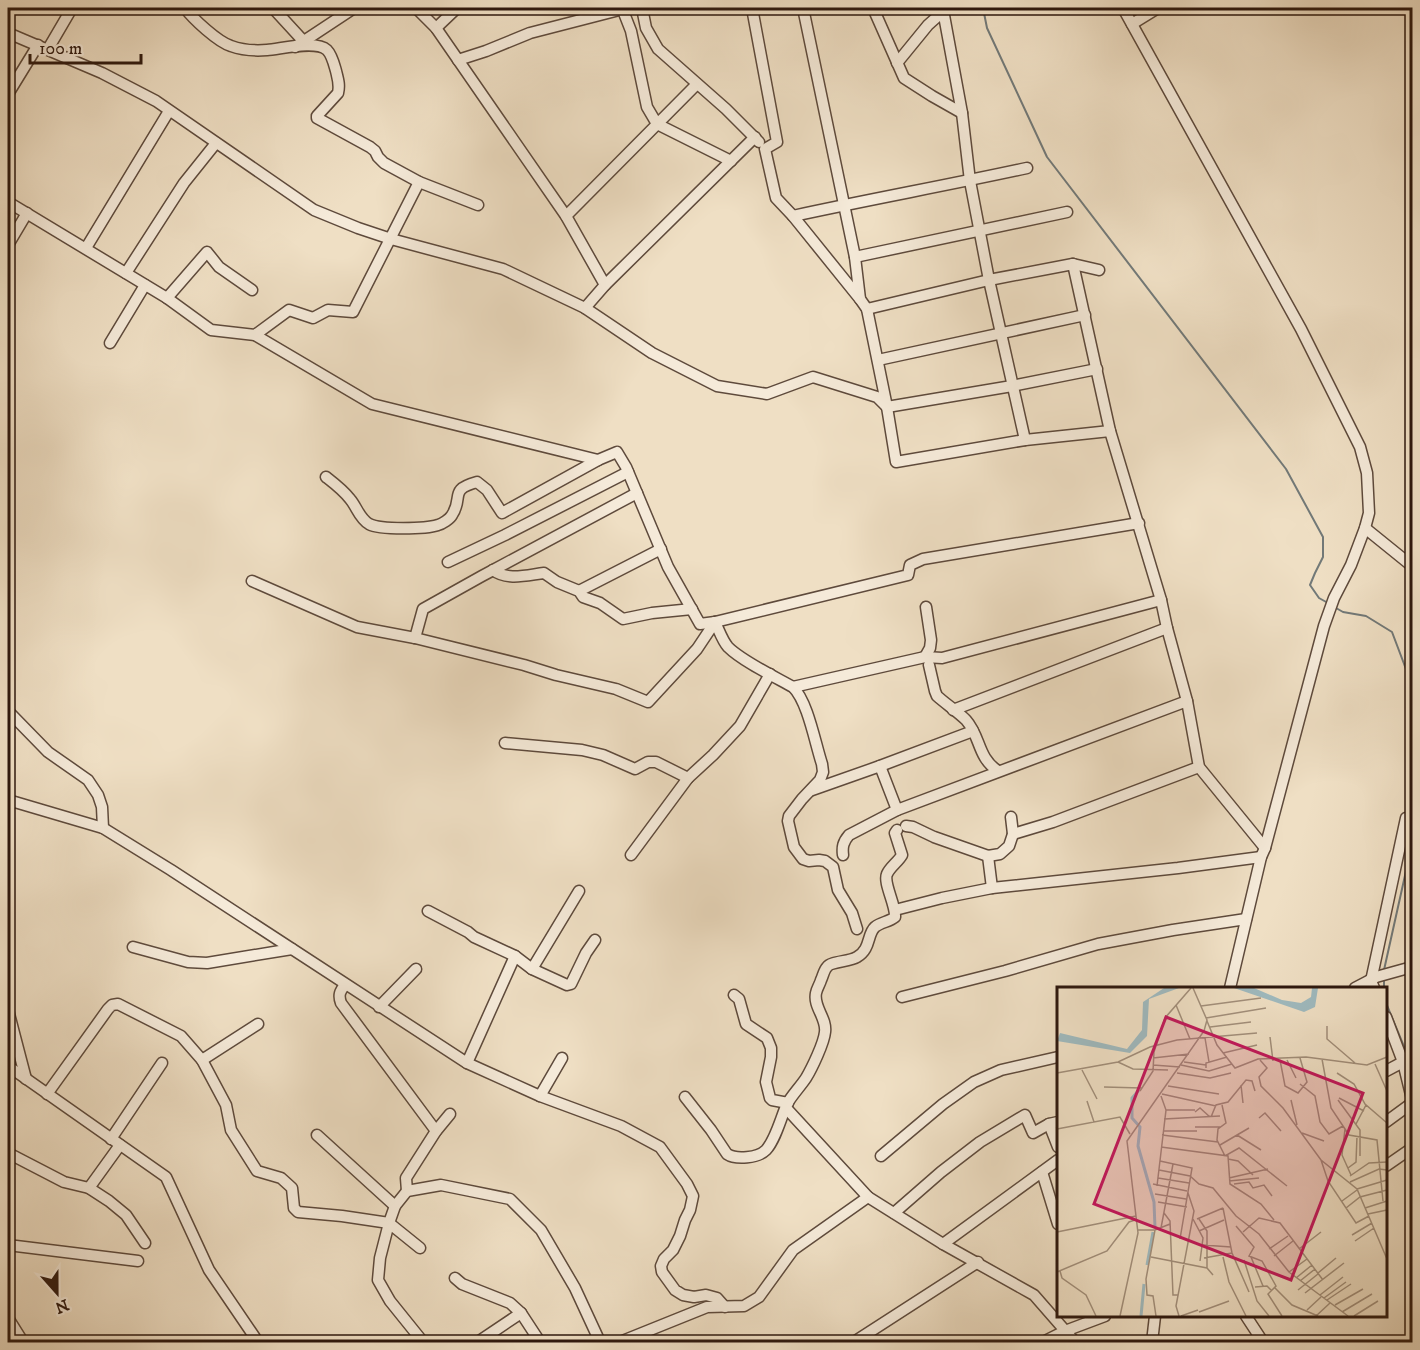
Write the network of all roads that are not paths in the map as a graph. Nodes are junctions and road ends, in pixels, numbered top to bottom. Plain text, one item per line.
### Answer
1 (72, 8) edge
2 (185, 8) edge
3 (273, 8) edge
4 (416, 8) edge
5 (457, 8) edge
6 (624, 8) edge
7 (642, 8) edge
8 (752, 8) edge
9 (803, 8) edge
10 (873, 8) edge
11 (1125, 8) edge
12 (1158, 8) edge
13 (347, 9) edge
14 (945, 9) edge
15 (1133, 23) junction
16 (436, 28) junction
17 (8, 33) edge
18 (302, 44) junction
19 (43, 47) junction
20 (458, 60) junction
21 (897, 63) junction
22 (697, 84) junction
23 (8, 94) edge
24 (169, 111) junction
25 (962, 113) junction
26 (657, 124) junction
27 (755, 137) junction
28 (216, 143) junction
29 (765, 149) junction
30 (731, 161) junction
31 (1027, 168) dead end
32 (970, 181) junction
33 (419, 182) junction
34 (8, 202) edge
35 (845, 204) junction
36 (478, 205) dead end
37 (1067, 212) dead end
38 (27, 213) junction
39 (566, 216) junction
40 (793, 216) junction
41 (980, 230) junction
42 (391, 239) junction
43 (8, 245) edge
44 (86, 248) junction
45 (855, 257) junction
46 (1073, 264) junction
47 (1099, 270) dead end
48 (126, 273) junction
49 (989, 280) junction
50 (146, 285) junction
51 (604, 285) junction
52 (252, 290) dead end
53 (167, 298) junction
54 (860, 299) junction
55 (585, 308) junction
56 (867, 309) junction
57 (1085, 315) junction
58 (1000, 333) junction
59 (255, 334) junction
60 (110, 343) dead end
61 (878, 360) junction
62 (1096, 369) junction
63 (1012, 386) junction
64 (887, 407) junction
65 (1110, 431) junction
66 (1025, 440) junction
67 (598, 459) junction
68 (628, 472) junction
69 (326, 477) dead end
70 (637, 493) junction
71 (1139, 523) junction
72 (1365, 528) junction
73 (661, 549) junction
74 (448, 562) dead end
75 (1413, 566) edge
76 (493, 570) junction
77 (252, 581) dead end
78 (579, 591) junction
79 (1161, 600) junction
80 (926, 607) dead end
81 (692, 609) junction
82 (715, 622) junction
83 (1167, 628) junction
84 (415, 638) junction
85 (927, 661) junction
86 (770, 674) junction
87 (793, 687) junction
88 (1187, 701) junction
89 (953, 710) junction
90 (8, 711) edge
91 (973, 731) junction
92 (505, 743) dead end
93 (880, 766) junction
94 (1199, 767) junction
95 (998, 771) junction
96 (688, 778) junction
97 (810, 791) junction
98 (8, 800) edge
99 (897, 810) junction
100 (1011, 817) dead end
101 (1406, 818) dead end
102 (103, 828) junction
103 (1013, 834) junction
104 (1408, 840) edge
105 (1263, 852) junction
106 (631, 855) dead end
107 (843, 855) dead end
108 (988, 856) junction
109 (992, 888) junction
110 (579, 891) dead end
111 (895, 910) junction
112 (428, 911) dead end
113 (1246, 920) junction
114 (857, 929) dead end
115 (595, 940) dead end
116 (133, 947) dead end
117 (292, 949) junction
118 (515, 956) junction
119 (1413, 967) edge
120 (416, 969) dead end
121 (532, 969) junction
122 (1377, 980) edge
123 (345, 985) junction
124 (1230, 987) edge
125 (1358, 987) edge
126 (734, 995) dead end
127 (902, 997) dead end
128 (379, 1006) junction
129 (8, 1010) edge
130 (1387, 1020) edge
131 (258, 1024) dead end
132 (1057, 1057) edge
133 (562, 1059) dead end
134 (202, 1060) junction
135 (1403, 1062) junction
136 (162, 1063) dead end
137 (467, 1063) junction
138 (8, 1066) edge
139 (1387, 1070) edge
140 (26, 1079) junction
141 (47, 1094) junction
142 (540, 1096) junction
143 (685, 1097) dead end
144 (1413, 1099) edge
145 (1413, 1103) edge
146 (787, 1105) junction
147 (450, 1114) dead end
148 (1387, 1121) edge
149 (1054, 1123) edge
150 (436, 1131) junction
151 (317, 1135) dead end
152 (1057, 1140) edge
153 (115, 1142) junction
154 (1413, 1148) edge
155 (8, 1153) edge
156 (881, 1156) dead end
157 (1057, 1161) edge
158 (1387, 1165) edge
159 (1042, 1172) junction
160 (89, 1188) junction
161 (407, 1191) junction
162 (868, 1197) junction
163 (395, 1206) junction
164 (894, 1213) junction
165 (1057, 1218) edge
166 (389, 1223) junction
167 (145, 1243) dead end
168 (944, 1244) junction
169 (8, 1245) edge
170 (420, 1248) dead end
171 (138, 1261) dead end
172 (978, 1262) junction
173 (455, 1278) dead end
174 (725, 1306) junction
175 (521, 1313) junction
176 (1102, 1317) edge
177 (1155, 1317) edge
178 (1247, 1317) edge
179 (8, 1318) edge
180 (646, 1331) junction
181 (1065, 1331) junction
182 (23, 1342) edge
183 (258, 1342) edge
184 (423, 1342) edge
185 (478, 1342) edge
186 (540, 1342) edge
187 (600, 1342) edge
188 (620, 1342) edge
189 (652, 1342) edge
190 (854, 1342) edge
191 (1043, 1342) edge
192 (1075, 1342) edge
193 (1152, 1342) edge
194 (1263, 1342) edge

1 - 19 street
2 - 18 street
3 - 18 street
4 - 16 street
5 - 16 street
6 - 20 street
6 - 26 street
7 - 22 street
8 - 29 street
9 - 35 street
10 - 21 street
11 - 15 street
12 - 15 street
13 - 18 street
14 - 21 street
14 - 25 street
15 - 72 street
16 - 20 street
17 - 19 street
18 - 33 street
19 - 23 street
19 - 24 street
20 - 39 street
21 - 25 street
22 - 26 street
22 - 27 street
24 - 28 street
24 - 44 street
25 - 32 street
26 - 30 street
26 - 39 street
27 - 29 street
27 - 30 street
28 - 42 street
28 - 48 street
29 - 40 street
30 - 51 street
31 - 32 street
32 - 35 street
32 - 41 street
33 - 36 street
33 - 42 street
34 - 38 street
35 - 40 street
35 - 45 street
37 - 41 street
38 - 43 street
38 - 44 street
39 - 51 street
40 - 54 street
41 - 45 street
41 - 49 street
42 - 55 street
42 - 59 street
44 - 48 street
45 - 54 street
46 - 47 street
46 - 49 street
46 - 57 street
48 - 50 street
49 - 56 street
49 - 58 street
50 - 53 street
50 - 60 street
51 - 55 street
52 - 53 street
53 - 59 street
54 - 56 street
55 - 64 street
56 - 61 street
57 - 58 street
57 - 62 street
58 - 61 street
58 - 63 street
59 - 67 street
61 - 64 street
62 - 63 street
62 - 65 street
63 - 64 street
63 - 66 street
64 - 66 street
65 - 66 street
65 - 71 street
67 - 68 street
67 - 69 street
68 - 70 street
68 - 74 street
70 - 73 street
70 - 76 street
71 - 79 street
71 - 82 street
72 - 75 street
72 - 105 street
73 - 78 street
73 - 81 street
76 - 78 street
76 - 84 street
77 - 84 street
78 - 81 street
79 - 83 street
79 - 85 street
80 - 85 street
81 - 82 street
82 - 84 street
82 - 86 street
83 - 88 street
83 - 89 street
85 - 87 street
85 - 89 street
86 - 87 street
86 - 96 street
87 - 97 street
88 - 94 street
88 - 95 street
89 - 91 street
90 - 102 street
91 - 93 street
91 - 95 street
92 - 96 street
93 - 97 street
93 - 99 street
94 - 103 street
94 - 105 street
95 - 99 street
96 - 106 street
97 - 114 street
98 - 102 street
99 - 107 street
100 - 103 street
101 - 104 street
102 - 117 street
103 - 108 street
104 - 122 street
105 - 109 street
105 - 113 street
108 - 109 street
108 - 111 street
109 - 111 street
110 - 121 street
111 - 146 street
112 - 118 street
113 - 124 street
113 - 127 street
115 - 121 street
116 - 117 street
117 - 123 street
118 - 121 street
118 - 137 street
119 - 122 street
120 - 128 street
122 - 125 street
123 - 128 street
123 - 150 street
126 - 146 street
128 - 137 street
129 - 140 street
130 - 135 street
131 - 134 street
132 - 156 street
133 - 142 street
134 - 141 street
134 - 166 street
135 - 139 street
135 - 144 street
136 - 153 street
137 - 142 street
138 - 140 street
140 - 141 street
141 - 153 street
142 - 174 street
143 - 146 street
145 - 148 street
146 - 162 street
147 - 150 street
149 - 152 street
149 - 164 street
150 - 161 street
151 - 163 street
153 - 160 street
153 - 183 street
154 - 158 street
155 - 160 street
157 - 159 street
159 - 165 street
159 - 168 street
160 - 167 street
161 - 163 street
161 - 187 street
162 - 164 street
162 - 174 street
163 - 166 street
164 - 168 street
166 - 170 street
166 - 184 street
168 - 172 street
169 - 171 street
172 - 181 street
172 - 190 street
173 - 175 street
174 - 180 street
175 - 185 street
175 - 186 street
176 - 181 street
177 - 193 street
178 - 194 street
179 - 182 street
180 - 188 street
180 - 189 street
181 - 191 street
181 - 192 street

